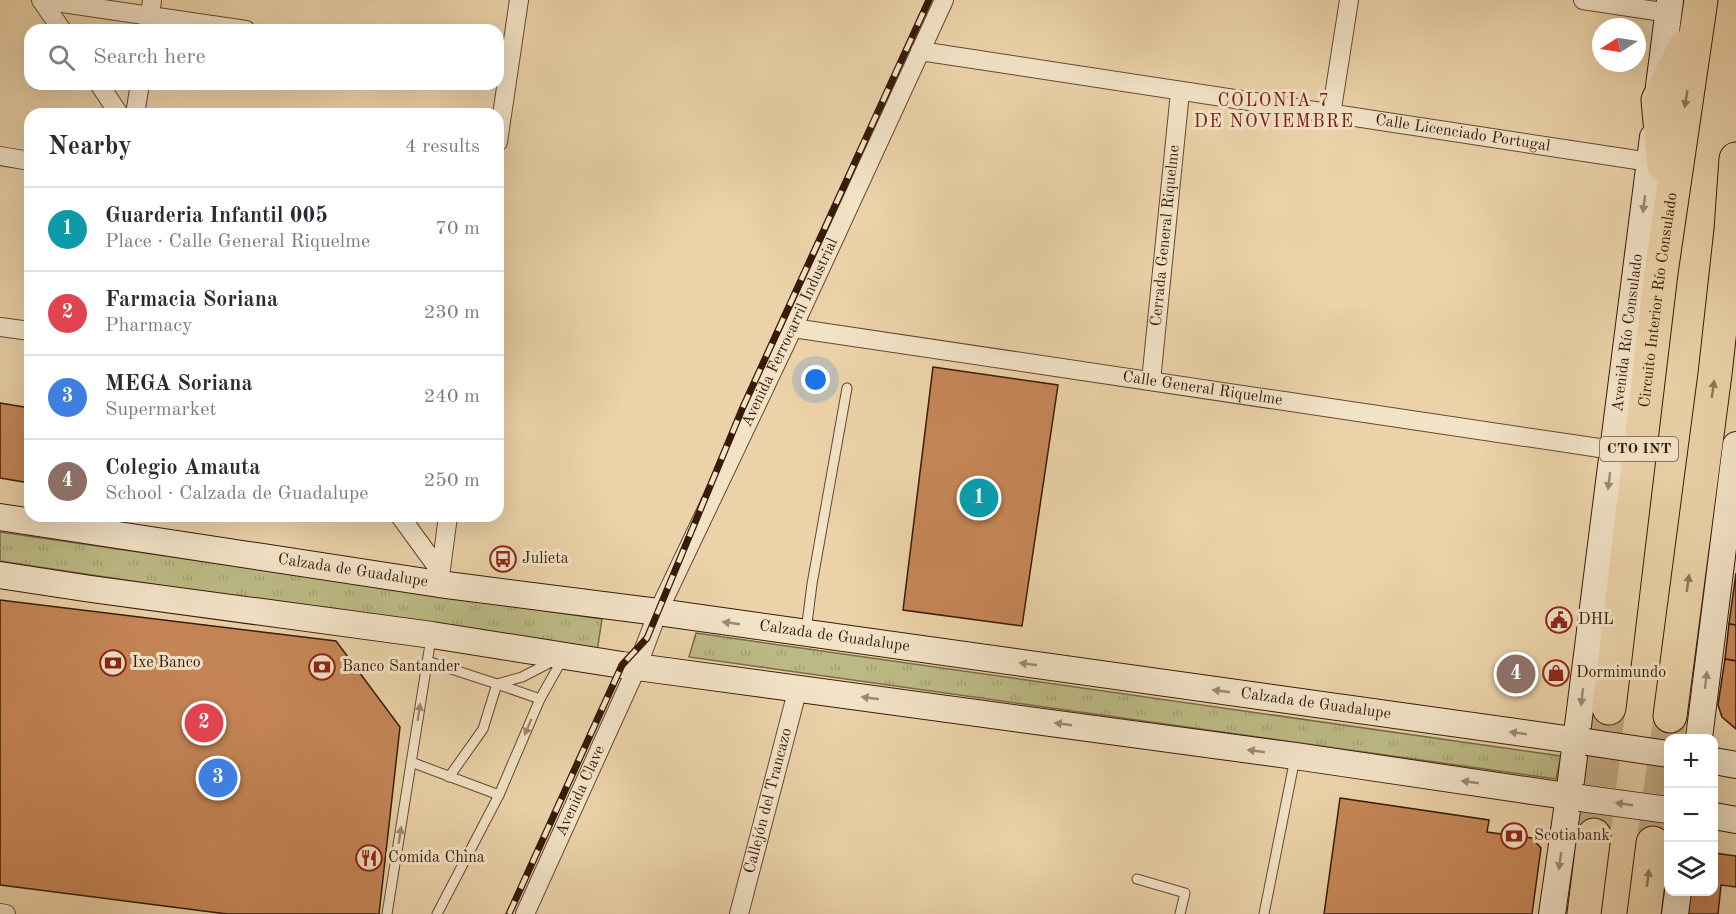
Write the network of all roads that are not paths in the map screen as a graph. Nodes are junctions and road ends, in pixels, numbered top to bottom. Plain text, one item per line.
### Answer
1 (41, 0) edge
2 (519, 0) edge
3 (944, 0) edge
4 (1349, 0) edge
5 (1583, 0) edge
6 (1685, 9) edge
7 (150, 15) edge
8 (58, 24) edge
9 (208, 24) edge
10 (920, 51) junction
11 (504, 63) edge
12 (103, 90) edge
13 (139, 90) edge
14 (501, 90) edge
15 (1180, 92) junction
16 (1658, 100) junction
17 (115, 108) edge
18 (136, 108) edge
19 (500, 108) edge
20 (1331, 115) junction
21 (0, 156) edge
22 (1736, 159) edge
23 (24, 160) edge
24 (1650, 162) junction
25 (1668, 217) junction
26 (1733, 224) edge
27 (0, 327) edge
28 (792, 328) junction
29 (24, 330) edge
30 (1151, 381) junction
31 (847, 388) dead end
32 (1613, 450) junction
33 (1735, 458) edge
34 (0, 517) edge
35 (24, 519) edge
36 (77, 522) edge
37 (404, 522) edge
38 (447, 522) edge
39 (0, 575) edge
40 (440, 577) junction
41 (658, 612) junction
42 (806, 633) junction
43 (432, 635) junction
44 (564, 656) junction
45 (427, 661) junction
46 (637, 667) junction
47 (497, 684) junction
48 (798, 688) junction
49 (540, 699) junction
50 (1609, 708) tunnel mouth
51 (1670, 716) tunnel mouth
52 (1700, 734) edge
53 (1582, 742) junction
54 (1664, 753) edge
55 (1295, 756) junction
56 (411, 762) junction
57 (1718, 762) edge
58 (1736, 765) edge
59 (449, 777) junction
60 (499, 795) junction
61 (1574, 797) junction
62 (1664, 809) edge
63 (1718, 817) edge
64 (1736, 820) edge
65 (1594, 835) tunnel mouth
66 (1653, 843) tunnel mouth
67 (1137, 879) dead end
68 (1677, 896) edge
69 (0, 913) edge
70 (6, 914) edge
71 (387, 914) edge
72 (437, 914) edge
73 (525, 914) edge
74 (739, 914) edge
75 (1180, 914) edge
76 (1264, 914) edge
77 (1552, 914) edge
78 (1584, 914) edge
79 (1644, 914) edge
80 (1675, 914) edge

1 - 7 street
1 - 8 street
2 - 11 street
3 - 10 street, Avenida Ferrocarril Industrial
4 - 20 street
5 - 6 street
6 - 16 highway
6 -> 25 highway, Circuito Interior Río Consulado / CTO INT
7 - 9 street
10 - 15 street, Calle Licenciado Portugal
10 - 28 street, Avenida Ferrocarril Industrial
12 - 17 street
13 - 18 street
14 - 19 street
15 - 20 street, Calle Licenciado Portugal
15 - 30 street, Cerrada General Riquelme
16 - 24 main road, Avenida Río Consulado / CTO INT
16 - 25 highway
20 - 24 street, Calle Licenciado Portugal
21 - 23 street
22 - 26 highway
24 -> 32 main road, Avenida Río Consulado / CTO INT
25 - 50 highway, Circuito Interior Río Consulado / CTO INT
51 -> 26 highway
27 - 29 street
28 - 30 street, Calle General Riquelme
28 - 41 street, Avenida Ferrocarril Industrial
30 - 32 street, Calle General Riquelme
31 - 42 lane
32 -> 53 main road, Avenida Río Consulado / CTO INT
52 -> 33 main road
34 - 35 main road, Calzada de Guadalupe
36 - 40 main road, Calzada de Guadalupe
37 - 40 street
38 - 40 street
39 - 43 main road
40 - 41 main road, Calzada de Guadalupe
42 -> 41 main road, Calzada de Guadalupe
41 - 46 street, Avenida Ferrocarril Industrial
53 -> 42 main road, Calzada de Guadalupe
43 - 44 main road
43 - 45 lane
44 - 46 main road
44 - 47 lane
44 - 49 lane
45 - 47 lane
56 -> 45 lane
46 - 48 main road
46 - 73 street, Avenida Clave
47 - 49 lane
47 - 59 lane
55 -> 48 main road
48 - 74 street, Callejón del Trancazo
49 -> 60 lane
53 - 54 main road, Calzada de Guadalupe, bridge
53 - 61 main road, Avenida Río Consulado / CTO INT
61 -> 55 main road
55 - 76 lane
56 - 59 lane
71 -> 56 lane
57 - 58 main road
59 - 60 lane
60 - 72 lane
62 -> 61 main road, bridge
61 -> 77 main road, Avenida Río Consulado / CTO INT
63 - 64 main road
65 - 78 highway
79 -> 66 highway
67 - 75 lane
68 - 80 main road
69 - 70 street

